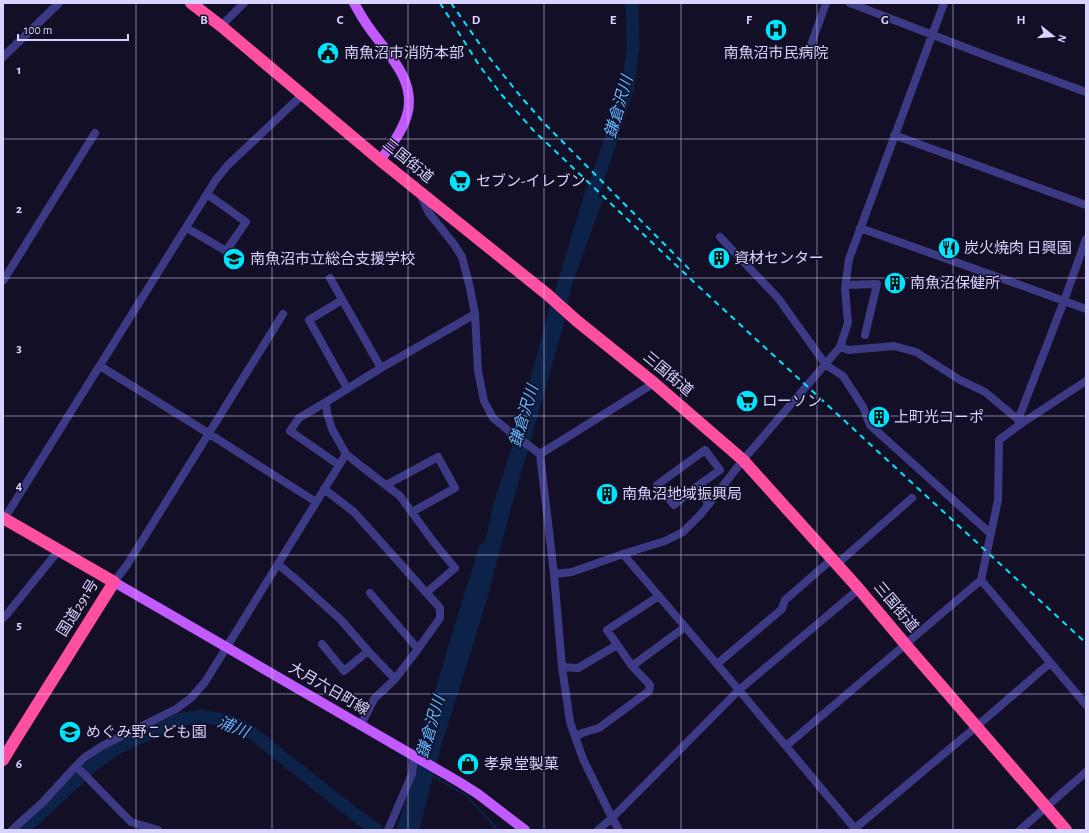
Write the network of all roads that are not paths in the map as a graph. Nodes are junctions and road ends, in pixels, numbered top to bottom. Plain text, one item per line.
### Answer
1 (59, 3) edge
2 (191, 3) edge
3 (244, 3) edge
4 (354, 3) edge
5 (826, 3) edge
6 (850, 3) edge
7 (944, 3) edge
8 (221, 26) junction
9 (932, 34) junction
10 (5, 52) edge
11 (808, 53) dead end
12 (1086, 92) edge
13 (302, 95) junction
14 (95, 133) dead end
15 (894, 136) junction
16 (380, 160) junction
17 (418, 190) junction
18 (207, 194) junction
19 (1086, 205) edge
20 (186, 228) junction
21 (860, 228) junction
22 (720, 237) dead end
23 (1086, 239) edge
24 (330, 278) dead end
25 (3, 281) edge
26 (846, 284) junction
27 (342, 300) junction
28 (1064, 301) junction
29 (1086, 309) edge
30 (284, 314) dead end
31 (475, 314) junction
32 (865, 335) dead end
33 (840, 347) junction
34 (826, 365) junction
35 (100, 366) junction
36 (381, 368) junction
37 (1086, 381) edge
38 (654, 383) junction
39 (347, 388) junction
40 (326, 402) junction
41 (1020, 421) junction
42 (208, 433) junction
43 (346, 454) junction
44 (540, 454) junction
45 (744, 460) junction
46 (339, 465) junction
47 (386, 485) junction
48 (696, 488) junction
49 (324, 489) junction
50 (912, 498) dead end
51 (316, 502) junction
52 (709, 504) junction
53 (412, 512) junction
54 (3, 518) edge
55 (991, 534) junction
56 (58, 550) junction
57 (623, 554) junction
58 (834, 561) junction
59 (278, 564) junction
60 (554, 574) junction
61 (981, 580) junction
62 (114, 582) junction
63 (859, 589) junction
64 (370, 593) dead end
65 (426, 593) junction
66 (659, 596) junction
67 (3, 618) edge
68 (685, 627) junction
69 (322, 644) dead end
70 (618, 645) junction
71 (906, 645) junction
72 (226, 648) junction
73 (418, 649) junction
74 (368, 651) junction
75 (1050, 663) junction
76 (717, 664) junction
77 (632, 666) junction
78 (562, 667) junction
79 (395, 678) junction
80 (739, 690) junction
81 (1086, 705) edge
82 (361, 725) junction
83 (977, 726) junction
84 (575, 737) junction
85 (786, 746) junction
86 (414, 756) junction
87 (3, 760) edge
88 (76, 766) junction
89 (1086, 772) edge
90 (1046, 807) junction
91 (612, 818) junction
92 (130, 826) edge
93 (855, 829) edge
94 (12, 830) edge
95 (158, 830) edge
96 (389, 830) edge
97 (525, 830) edge
98 (598, 830) edge
99 (619, 830) edge
100 (1020, 830) edge
101 (1066, 830) edge

1 - 10 street
2 - 8 highway, 三国街道
3 - 8 street
4 - 16 main road
5 - 11 street
6 - 9 street
7 - 9 street
8 - 13 highway, 三国街道
9 - 12 street
9 - 15 street
13 - 16 highway, 三国街道
13 - 18 street
14 - 25 street
15 - 19 street
15 - 21 street
16 - 17 highway, 三国街道
17 - 31 street
17 - 38 highway, 三国街道
18 - 20 street
18 - 20 street
20 - 35 street
21 - 26 street
21 - 28 street
22 - 34 street
23 - 28 street
24 - 27 street
26 - 32 street
26 - 33 street
27 - 36 street
27 - 39 street
28 - 29 street
28 - 41 street
30 - 42 street
31 - 36 street
31 - 44 street
33 - 34 street
33 - 41 street
34 - 45 street
34 - 55 street
35 - 42 street
35 - 54 street
36 - 39 street
37 - 41 street
38 - 44 street
38 - 45 highway, 三国街道
39 - 40 street
40 - 43 street
40 - 46 street
41 - 55 street
42 - 51 street
42 - 62 street
43 - 46 street
43 - 47 street
44 - 60 street
45 - 52 street
45 - 58 highway, 三国街道
46 - 49 street
47 - 53 street
47 - 53 street
48 - 48 street
48 - 52 street
49 - 51 street
49 - 65 street
50 - 58 street
51 - 59 street
52 - 57 street
53 - 65 street
54 - 56 highway, 国道291号
55 - 61 street
56 - 62 highway, 国道291号
56 - 67 street
57 - 60 street
57 - 66 street
58 - 63 highway, 三国街道
58 - 76 street
59 - 72 street
59 - 74 street
60 - 78 street
61 - 71 street
61 - 75 street
62 - 72 main road, 大月六日町線
62 - 87 highway, 国道291号
63 - 71 highway, 三国街道
63 - 80 street
64 - 73 street
65 - 73 street
66 - 68 street
66 - 70 street
68 - 76 street
68 - 77 street
69 - 74 street
70 - 77 street
70 - 78 street
71 - 83 highway, 三国街道
71 - 85 street
72 - 82 main road, 大月六日町線
72 - 88 street
73 - 79 street
74 - 79 street
75 - 81 street
75 - 83 street
76 - 80 street
77 - 84 street
78 - 84 street
79 - 82 street
80 - 85 street
80 - 91 street
82 - 86 main road, 大月六日町線
83 - 90 highway, 三国街道
83 - 93 street
84 - 91 street
85 - 93 street
86 - 96 street
86 - 97 main road, 大月六日町線
88 - 92 street
88 - 94 street
89 - 90 street
90 - 100 street
90 - 101 highway, 三国街道
91 - 98 street
91 - 99 street
92 - 95 street

